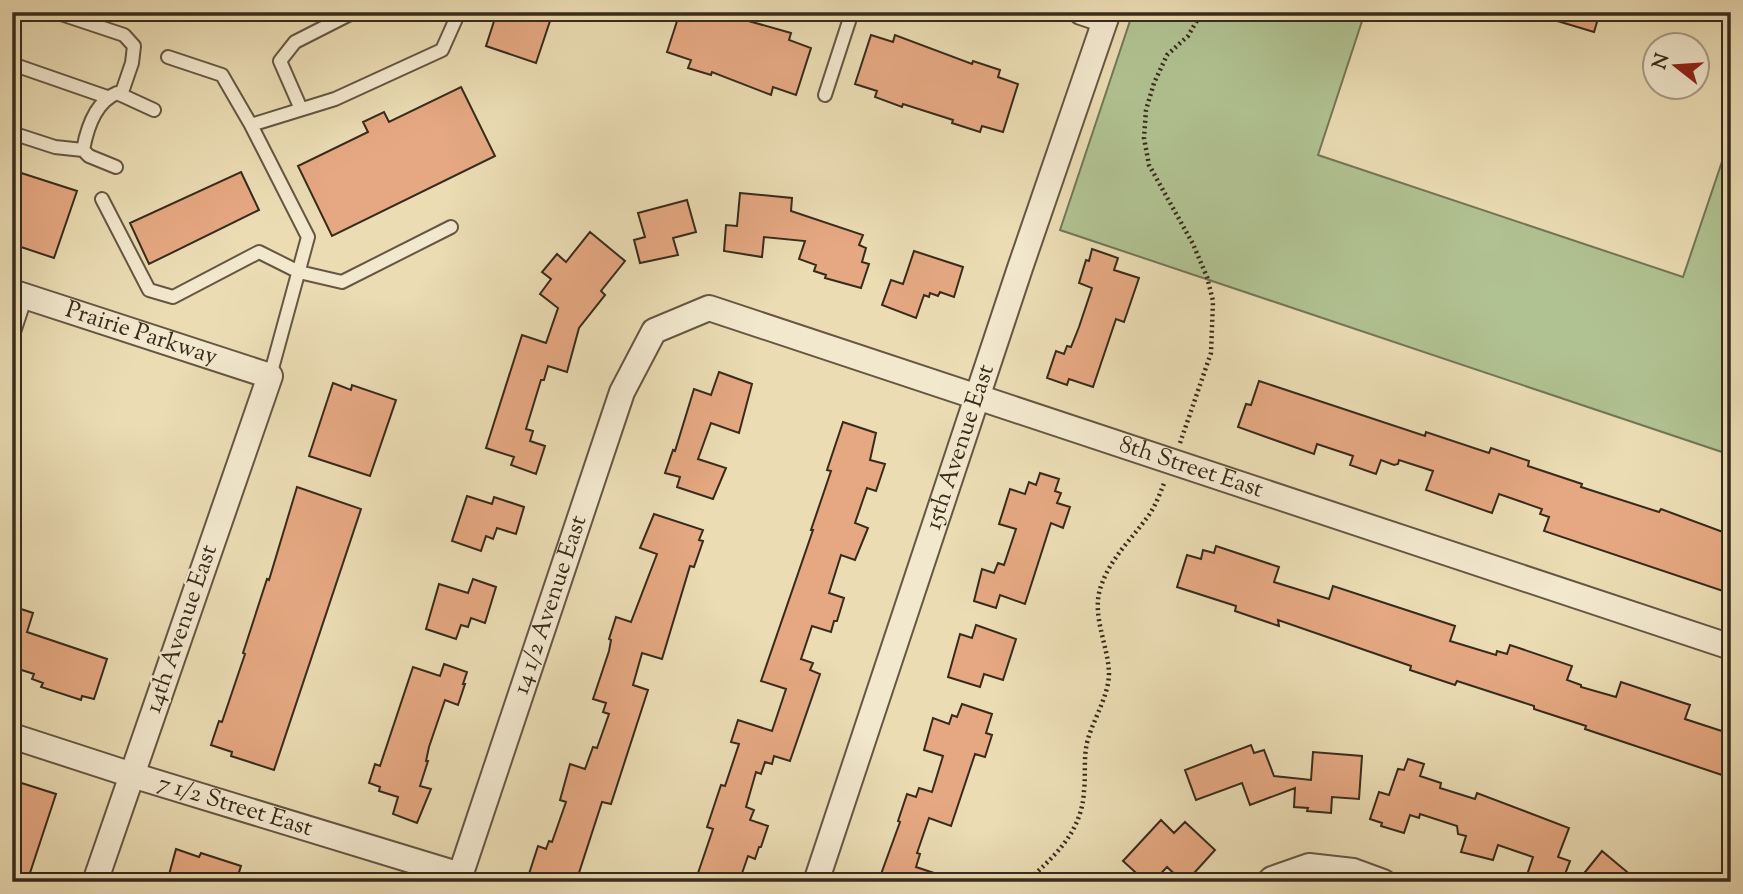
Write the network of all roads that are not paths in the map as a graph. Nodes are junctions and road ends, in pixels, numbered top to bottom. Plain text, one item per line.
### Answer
1 (55, 12) edge
2 (354, 12) edge
3 (459, 12) edge
4 (852, 12) edge
5 (1081, 12) edge
6 (1106, 16) edge
7 (168, 57) dead end
8 (12, 64) edge
9 (121, 95) junction
10 (825, 95) dead end
11 (107, 97) junction
12 (301, 109) junction
13 (154, 110) dead end
14 (251, 125) junction
15 (12, 133) edge
16 (83, 150) junction
17 (116, 167) dead end
18 (102, 199) dead end
19 (451, 227) dead end
20 (299, 272) junction
21 (19, 294) edge
22 (654, 331) joint
23 (12, 338) edge
24 (270, 376) junction
25 (976, 397) junction
26 (1731, 647) edge
27 (12, 736) edge
28 (131, 775) junction
29 (459, 879) edge
30 (94, 882) edge
31 (816, 882) edge
32 (1269, 882) edge
33 (1383, 882) edge

1 - 9 lane
2 - 12 lane
3 - 12 lane
4 - 10 lane
5 - 6 street
6 - 25 street, 15th Avenue East
7 - 14 lane
8 - 11 lane
9 - 11 lane
9 - 13 lane
11 - 16 lane
12 - 14 lane
14 - 20 lane
15 - 16 lane
16 - 17 lane
18 - 20 lane
19 - 20 lane
20 - 24 lane
21 - 23 lane
21 - 24 street, Prairie Parkway
22 - 25 street, 8th Street East
22 - 29 street, 14 1/2 Avenue East
24 - 28 street, 14th Avenue East
25 - 26 street, 8th Street East
25 - 31 street, 15th Avenue East
27 - 28 street, 7 1/2 Street East
28 - 29 street, 7 1/2 Street East
28 - 30 street, 14th Avenue East
32 - 33 street

